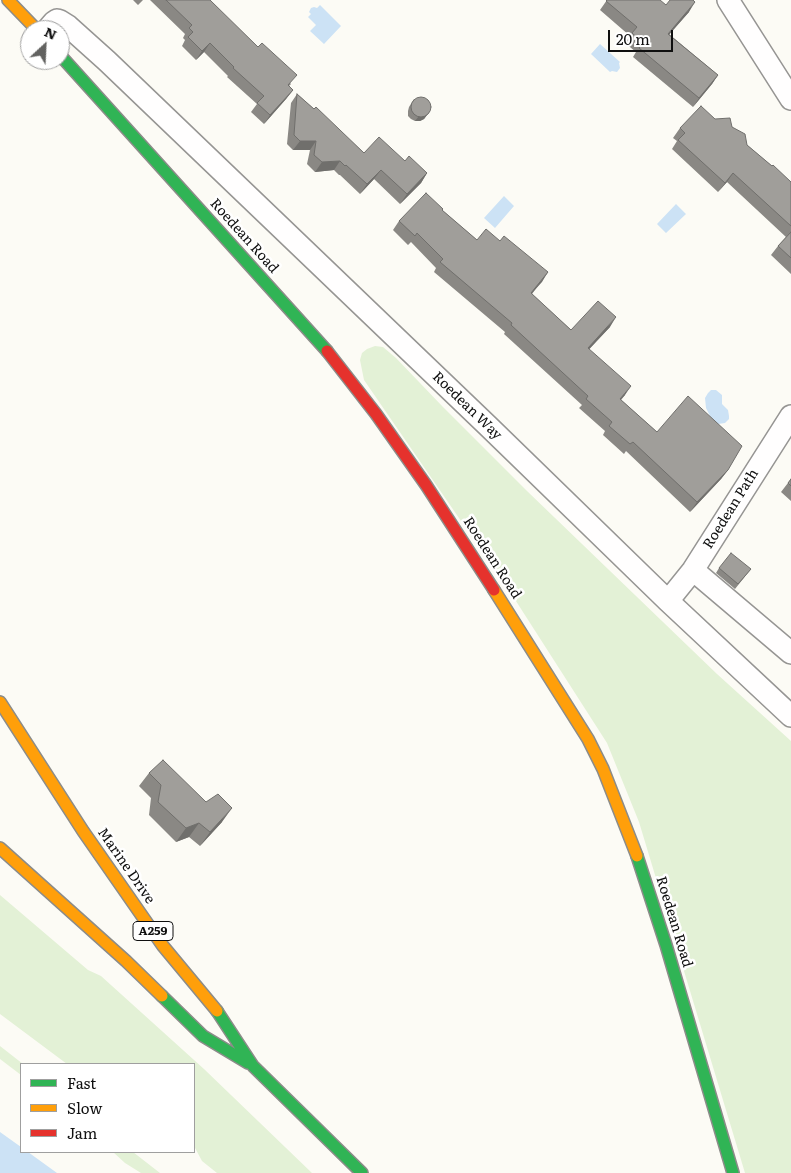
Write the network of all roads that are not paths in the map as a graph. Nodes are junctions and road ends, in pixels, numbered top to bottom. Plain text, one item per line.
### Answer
1 (8, 0) edge
2 (728, 0) edge
3 (27, 20) edge
4 (70, 28) edge
5 (70, 66) edge
6 (144, 97) junction
7 (791, 99) edge
8 (118, 120) junction
9 (791, 416) edge
10 (693, 570) junction
11 (668, 601) junction
12 (791, 653) edge
13 (0, 702) edge
14 (791, 716) edge
15 (0, 848) edge
16 (253, 1066) junction
17 (362, 1173) edge
18 (733, 1173) edge

1 - 3 main road
2 - 7 street
4 - 6 street, Roedean Way
5 - 8 main road, Roedean Road
6 - 8 street
6 - 11 street, Roedean Way
8 - 18 main road, Roedean Road
9 - 10 street, Roedean Path
10 - 11 street, Roedean Path
10 - 12 street
11 - 14 street, Roedean Way
13 - 16 main road, Marine Drive / A259
15 - 16 main road, Marine Drive / A259
16 - 17 main road, Marine Drive / A259

